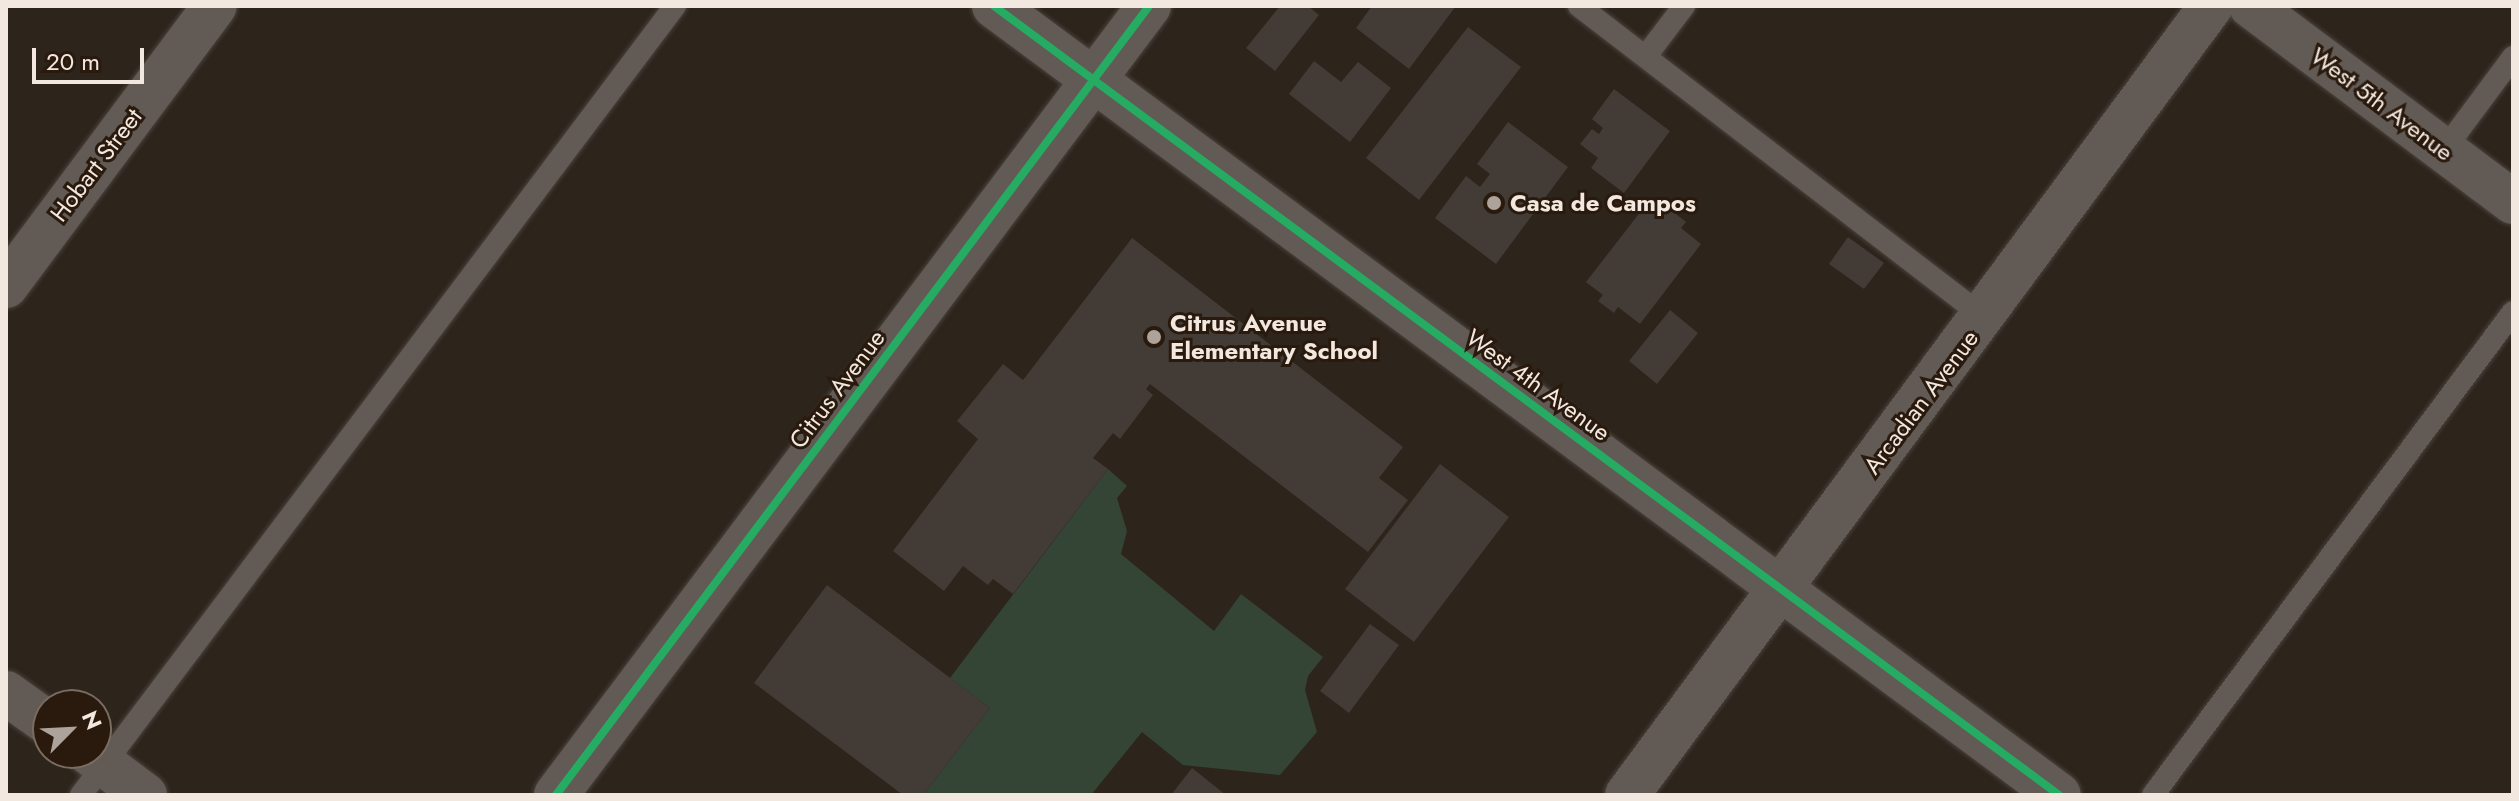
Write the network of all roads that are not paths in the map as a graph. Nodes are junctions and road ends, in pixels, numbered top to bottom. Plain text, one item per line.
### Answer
1 (215, 6) edge
2 (675, 6) edge
3 (994, 6) edge
4 (1149, 6) edge
5 (1579, 6) edge
6 (1684, 6) edge
7 (2211, 6) edge
8 (2251, 6) edge
9 (1646, 56) junction
10 (2513, 57) edge
11 (1094, 81) junction
12 (2444, 150) junction
13 (2513, 202) edge
14 (6, 286) edge
15 (2513, 312) edge
16 (1984, 317) junction
17 (1781, 590) junction
18 (6, 693) edge
19 (32, 712) edge
20 (91, 771) edge
21 (145, 795) edge
22 (556, 795) edge
23 (1627, 795) edge
24 (2059, 795) edge
25 (2153, 795) edge

1 - 14 street, Hobart Street
2 - 20 lane
3 - 11 street, West 4th Avenue
4 - 11 street, Citrus Avenue
5 - 9 lane
6 - 9 lane
7 - 16 street, Arcadian Avenue
8 - 12 street, West 5th Avenue
9 - 16 lane
10 - 12 lane
11 - 17 street, West 4th Avenue
11 - 22 street, Citrus Avenue
12 - 13 street, West 5th Avenue
15 - 25 lane
16 - 17 street, Arcadian Avenue
17 - 23 street, Arcadian Avenue
17 - 24 street, West 4th Avenue
18 - 19 street
20 - 21 street

